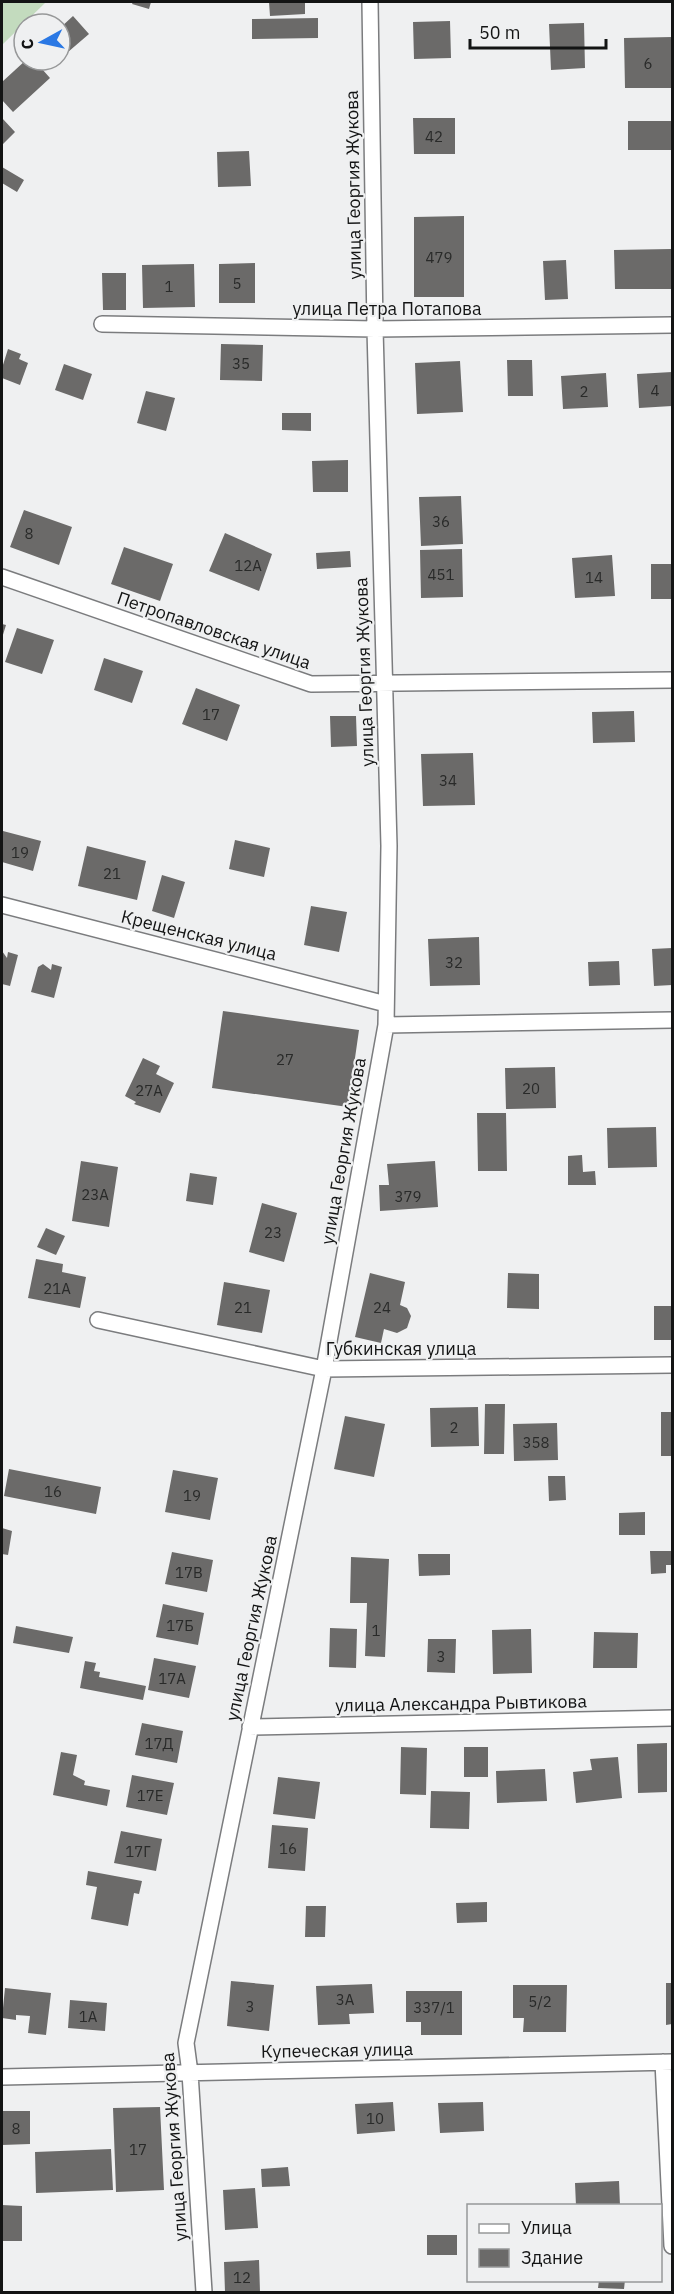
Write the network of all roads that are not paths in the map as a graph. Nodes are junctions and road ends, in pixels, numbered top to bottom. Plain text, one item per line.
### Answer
1 (370, 2) edge
2 (102, 324) dead end
3 (672, 325) edge
4 (375, 328) junction
5 (2, 577) edge
6 (672, 680) edge
7 (384, 683) junction
8 (2, 905) edge
9 (386, 1004) junction
10 (672, 1020) edge
11 (386, 1025) junction
12 (98, 1320) dead end
13 (672, 1365) edge
14 (324, 1369) junction
15 (672, 1718) edge
16 (250, 1727) junction
17 (668, 2062) edge
18 (190, 2073) junction
19 (2, 2077) edge
20 (672, 2246) edge
21 (204, 2292) edge

1 - 4 street, улица Георгия Жукова
2 - 4 street, улица Петра Потапова
3 - 4 street, улица Петра Потапова
4 - 7 street, улица Георгия Жукова
5 - 7 street, Петропавловская улица
6 - 7 street, Петропавловская улица
7 - 9 street, улица Георгия Жукова
8 - 9 street, Крещенская улица
9 - 11 street, улица Георгия Жукова
10 - 11 street
11 - 14 street, улица Георгия Жукова
12 - 14 street, Губкинская улица
13 - 14 street, Губкинская улица
14 - 16 street, улица Георгия Жукова
15 - 16 street, улица Александра Рывтикова
16 - 18 street, улица Георгия Жукова
17 - 18 street, Купеческая улица
17 - 20 street
18 - 19 street, Купеческая улица
18 - 21 street, улица Георгия Жукова

